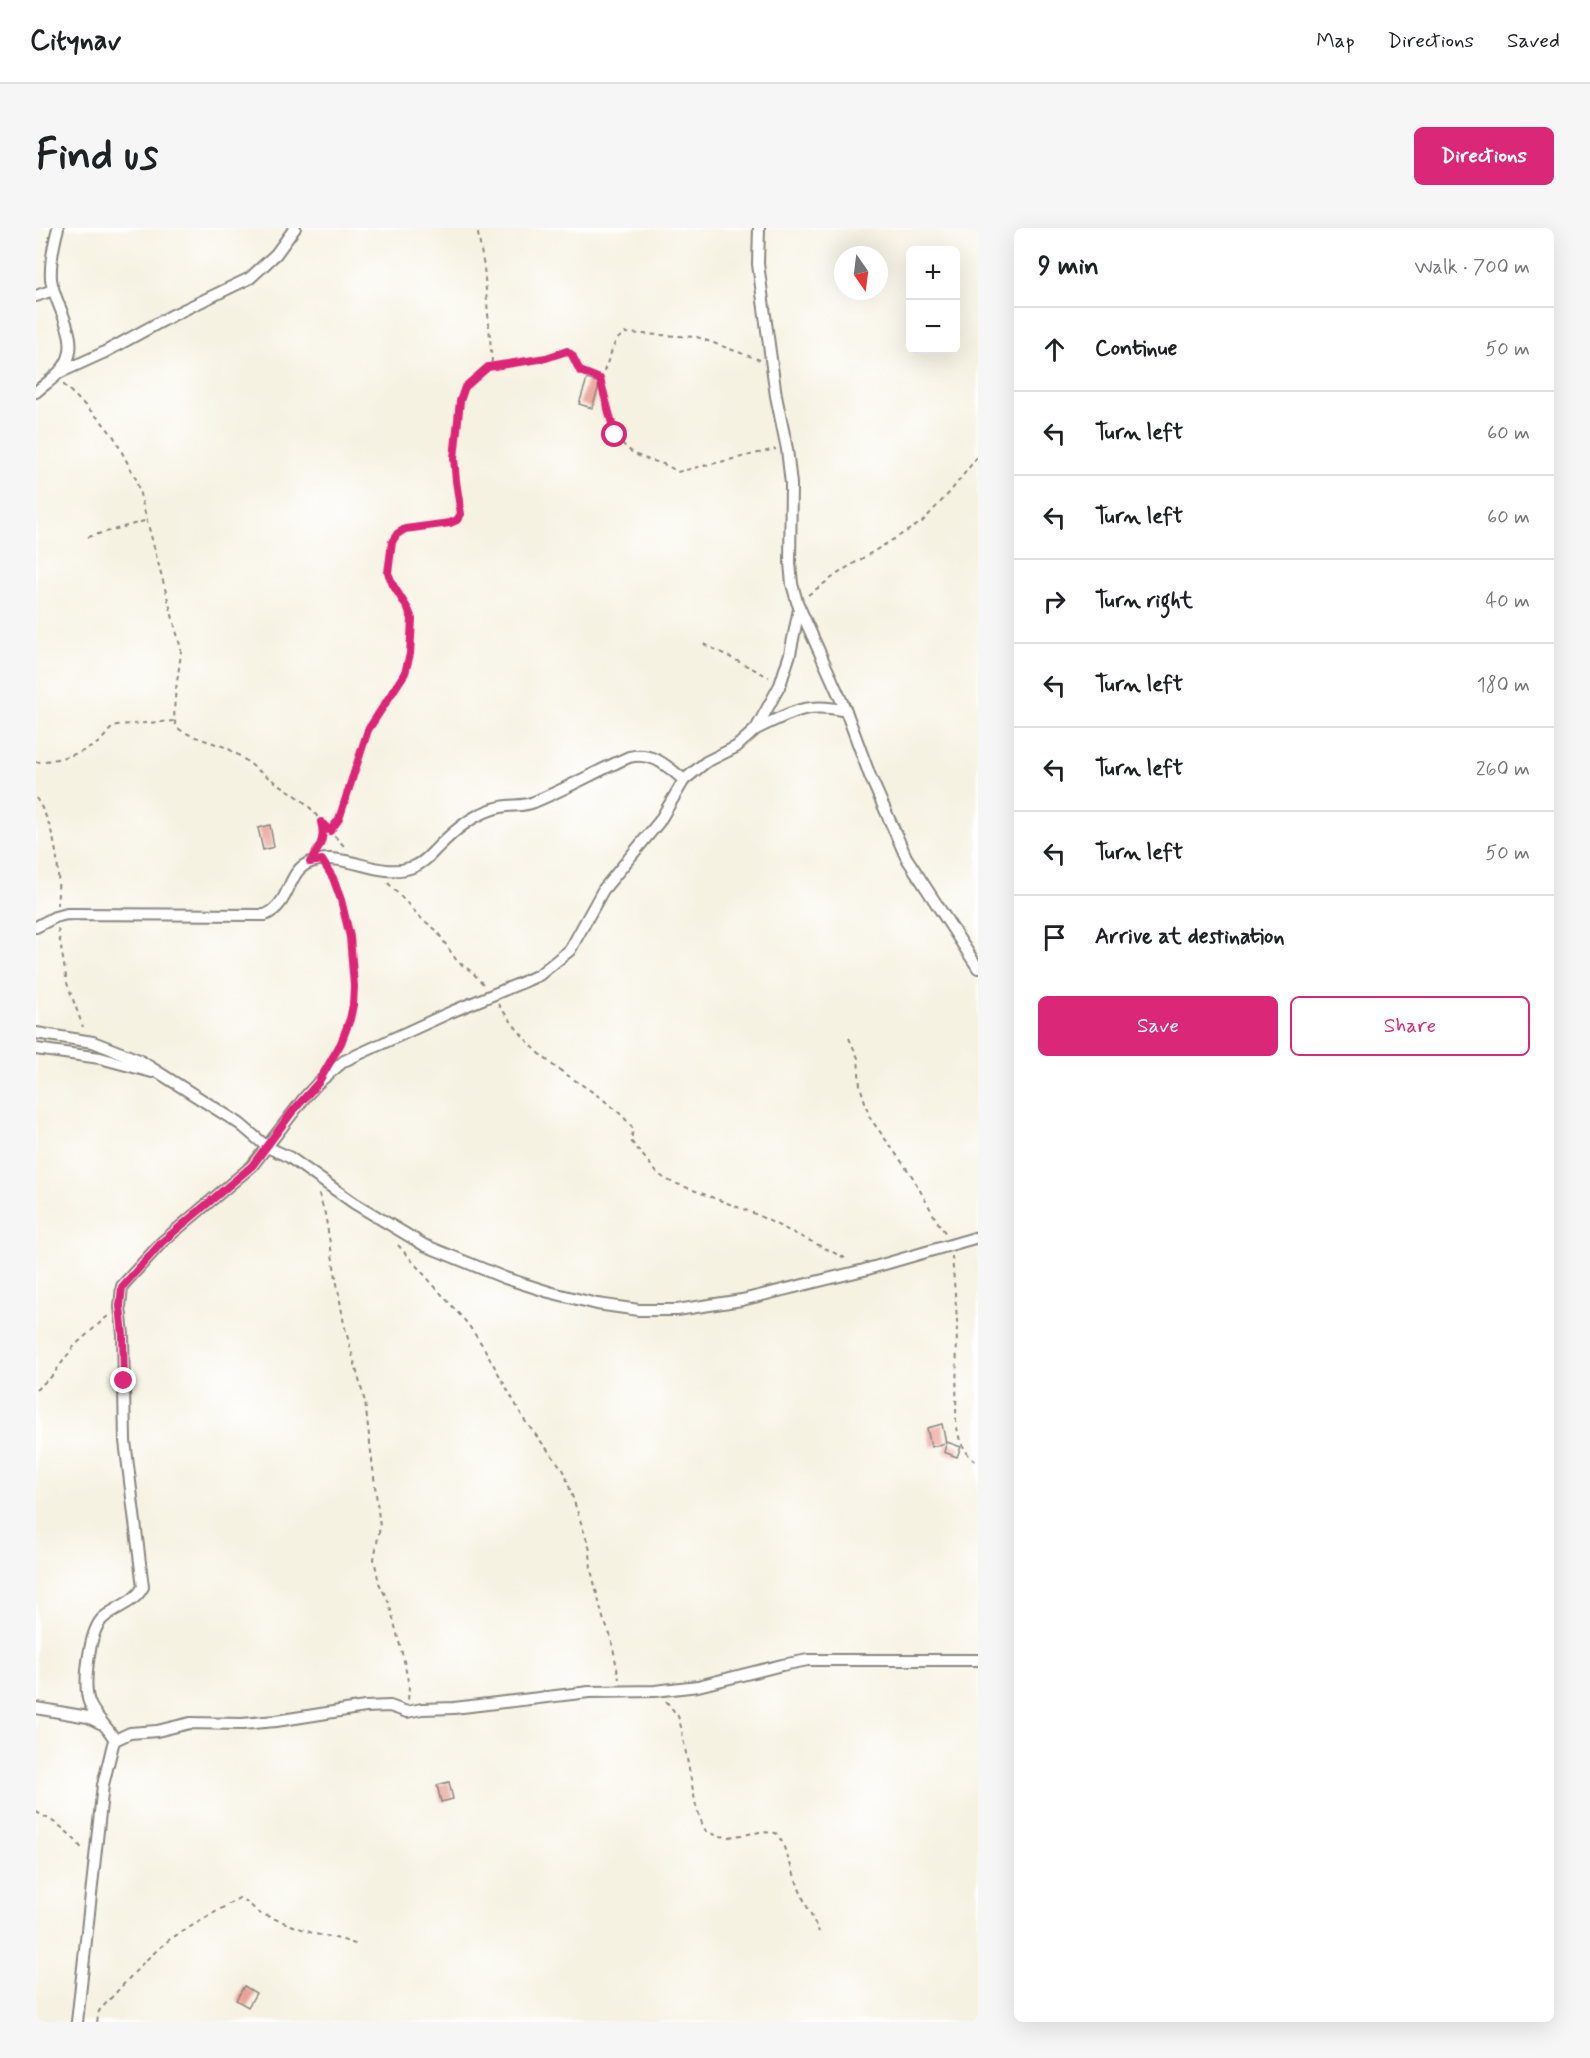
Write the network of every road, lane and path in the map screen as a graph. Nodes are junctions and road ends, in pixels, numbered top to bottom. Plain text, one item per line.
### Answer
1 (58, 228) edge
2 (295, 228) edge
3 (477, 228) edge
4 (759, 228) edge
5 (53, 290) junction
6 (36, 296) edge
7 (771, 364) junction
8 (488, 367) junction
9 (56, 375) junction
10 (600, 379) junction
11 (36, 392) edge
12 (787, 449) junction
13 (978, 456) edge
14 (148, 520) junction
15 (88, 537) dead end
16 (798, 605) junction
17 (704, 645) dead end
18 (780, 685) junction
19 (846, 711) junction
20 (175, 721) junction
21 (756, 729) junction
22 (36, 762) edge
23 (684, 780) junction
24 (36, 798) edge
25 (321, 822) junction
26 (330, 831) junction
27 (322, 860) junction
28 (310, 862) junction
29 (354, 863) junction
30 (369, 868) junction
31 (56, 917) junction
32 (36, 927) edge
33 (978, 968) edge
34 (492, 995) junction
35 (36, 1033) edge
36 (849, 1038) dead end
37 (93, 1042) junction
38 (36, 1048) edge
39 (335, 1053) dead end
40 (161, 1074) junction
41 (267, 1147) junction
42 (313, 1173) junction
43 (978, 1237) edge
44 (951, 1244) junction
45 (398, 1245) dead end
46 (864, 1270) junction
47 (119, 1299) junction
48 (36, 1390) edge
49 (978, 1464) edge
50 (978, 1660) edge
51 (655, 1691) junction
52 (621, 1692) junction
53 (36, 1708) edge
54 (407, 1712) junction
55 (108, 1728) junction
56 (115, 1740) junction
57 (36, 1812) edge
58 (95, 1867) junction
59 (819, 1932) dead end
60 (358, 1945) dead end
61 (77, 2022) edge
62 (97, 2022) edge

1 - 5 street
2 - 9 street
3 - 8 path
4 - 7 street
5 - 6 street
5 - 9 street
7 - 10 path
7 - 12 street
8 - 10 path
8 - 26 path
9 - 11 street
9 - 14 path
10 - 12 path
12 - 16 street
13 - 16 path
14 - 15 path
14 - 20 path
16 - 18 street
16 - 19 street
17 - 18 path
18 - 21 street
19 - 21 street
19 - 33 street
20 - 22 path
20 - 25 path
21 - 23 street
23 - 30 street
23 - 34 street
24 - 31 path
25 - 26 path
25 - 28 path
26 - 29 path
27 - 28 street
27 - 29 street
27 - 39 path
28 - 31 street
29 - 30 street
30 - 34 path
31 - 32 street
31 - 37 path
34 - 41 street
34 - 46 path
35 - 37 street
36 - 44 path
37 - 40 street
38 - 40 street
40 - 41 street
41 - 42 street
41 - 47 street
42 - 46 street
42 - 54 path
43 - 44 street
44 - 46 street
44 - 49 path
45 - 52 path
47 - 48 path
47 - 55 street
50 - 51 street
51 - 52 street
51 - 59 path
52 - 54 street
53 - 55 street
54 - 56 street
55 - 56 street
56 - 58 street
57 - 58 path
58 - 61 street
60 - 62 path

